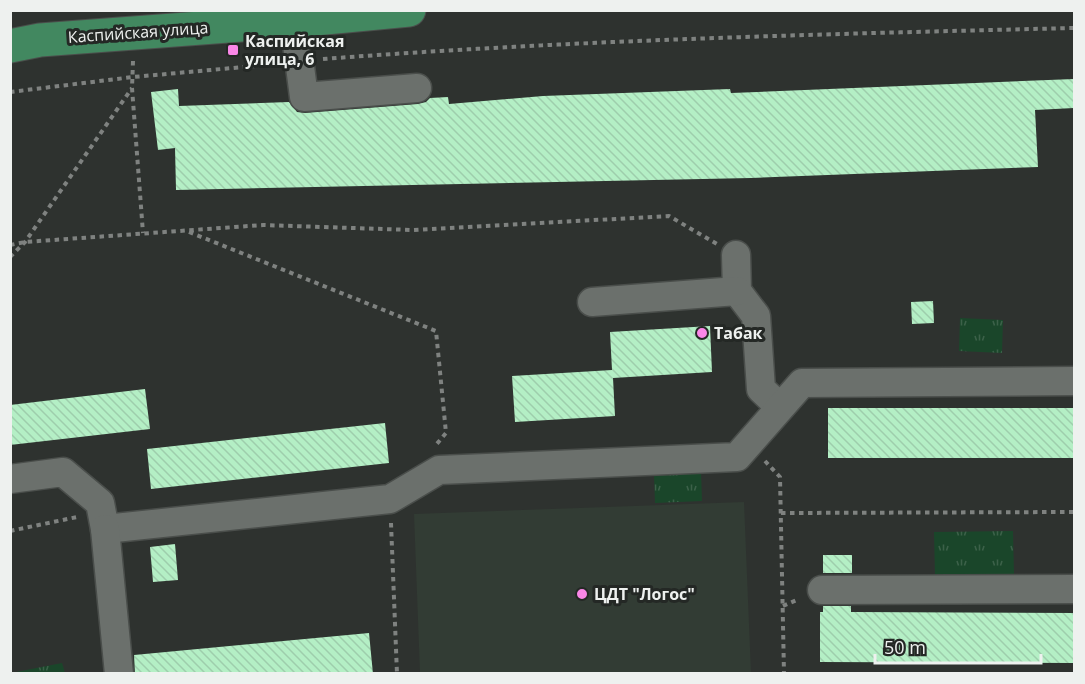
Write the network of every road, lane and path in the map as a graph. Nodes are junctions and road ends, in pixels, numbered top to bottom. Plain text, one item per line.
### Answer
1 (409, 10) edge
2 (294, 21) junction
3 (1074, 28) edge
4 (10, 46) edge
5 (299, 60) junction
6 (417, 88) dead end
7 (10, 92) edge
8 (186, 230) junction
9 (143, 233) junction
10 (25, 242) junction
11 (10, 245) edge
12 (736, 255) joint
13 (10, 257) edge
14 (737, 291) junction
15 (592, 302) dead end
16 (1074, 381) edge
17 (780, 407) junction
18 (748, 443) junction
19 (432, 449) dead end
20 (10, 479) edge
21 (390, 498) junction
22 (1074, 512) edge
23 (781, 513) junction
24 (103, 521) junction
25 (10, 531) edge
26 (1074, 589) edge
27 (814, 593) joint
28 (783, 606) junction
29 (119, 674) edge
30 (397, 674) edge
31 (784, 674) edge

1 - 2 main road, Каспийская улица
2 - 4 main road, Каспийская улица
2 - 5 lane
3 - 5 path
5 - 6 lane
5 - 7 path
8 - 9 path
8 - 12 path
8 - 19 path
9 - 10 path
9 - 10 path
10 - 11 path
10 - 13 path
12 - 14 lane
14 - 15 lane
14 - 17 lane
16 - 17 lane
17 - 18 lane
18 - 21 lane
18 - 23 path
20 - 24 lane
21 - 24 lane
21 - 30 path
22 - 23 path
23 - 28 path
24 - 25 path
24 - 29 lane
26 - 27 lane
27 - 28 path
28 - 31 path

